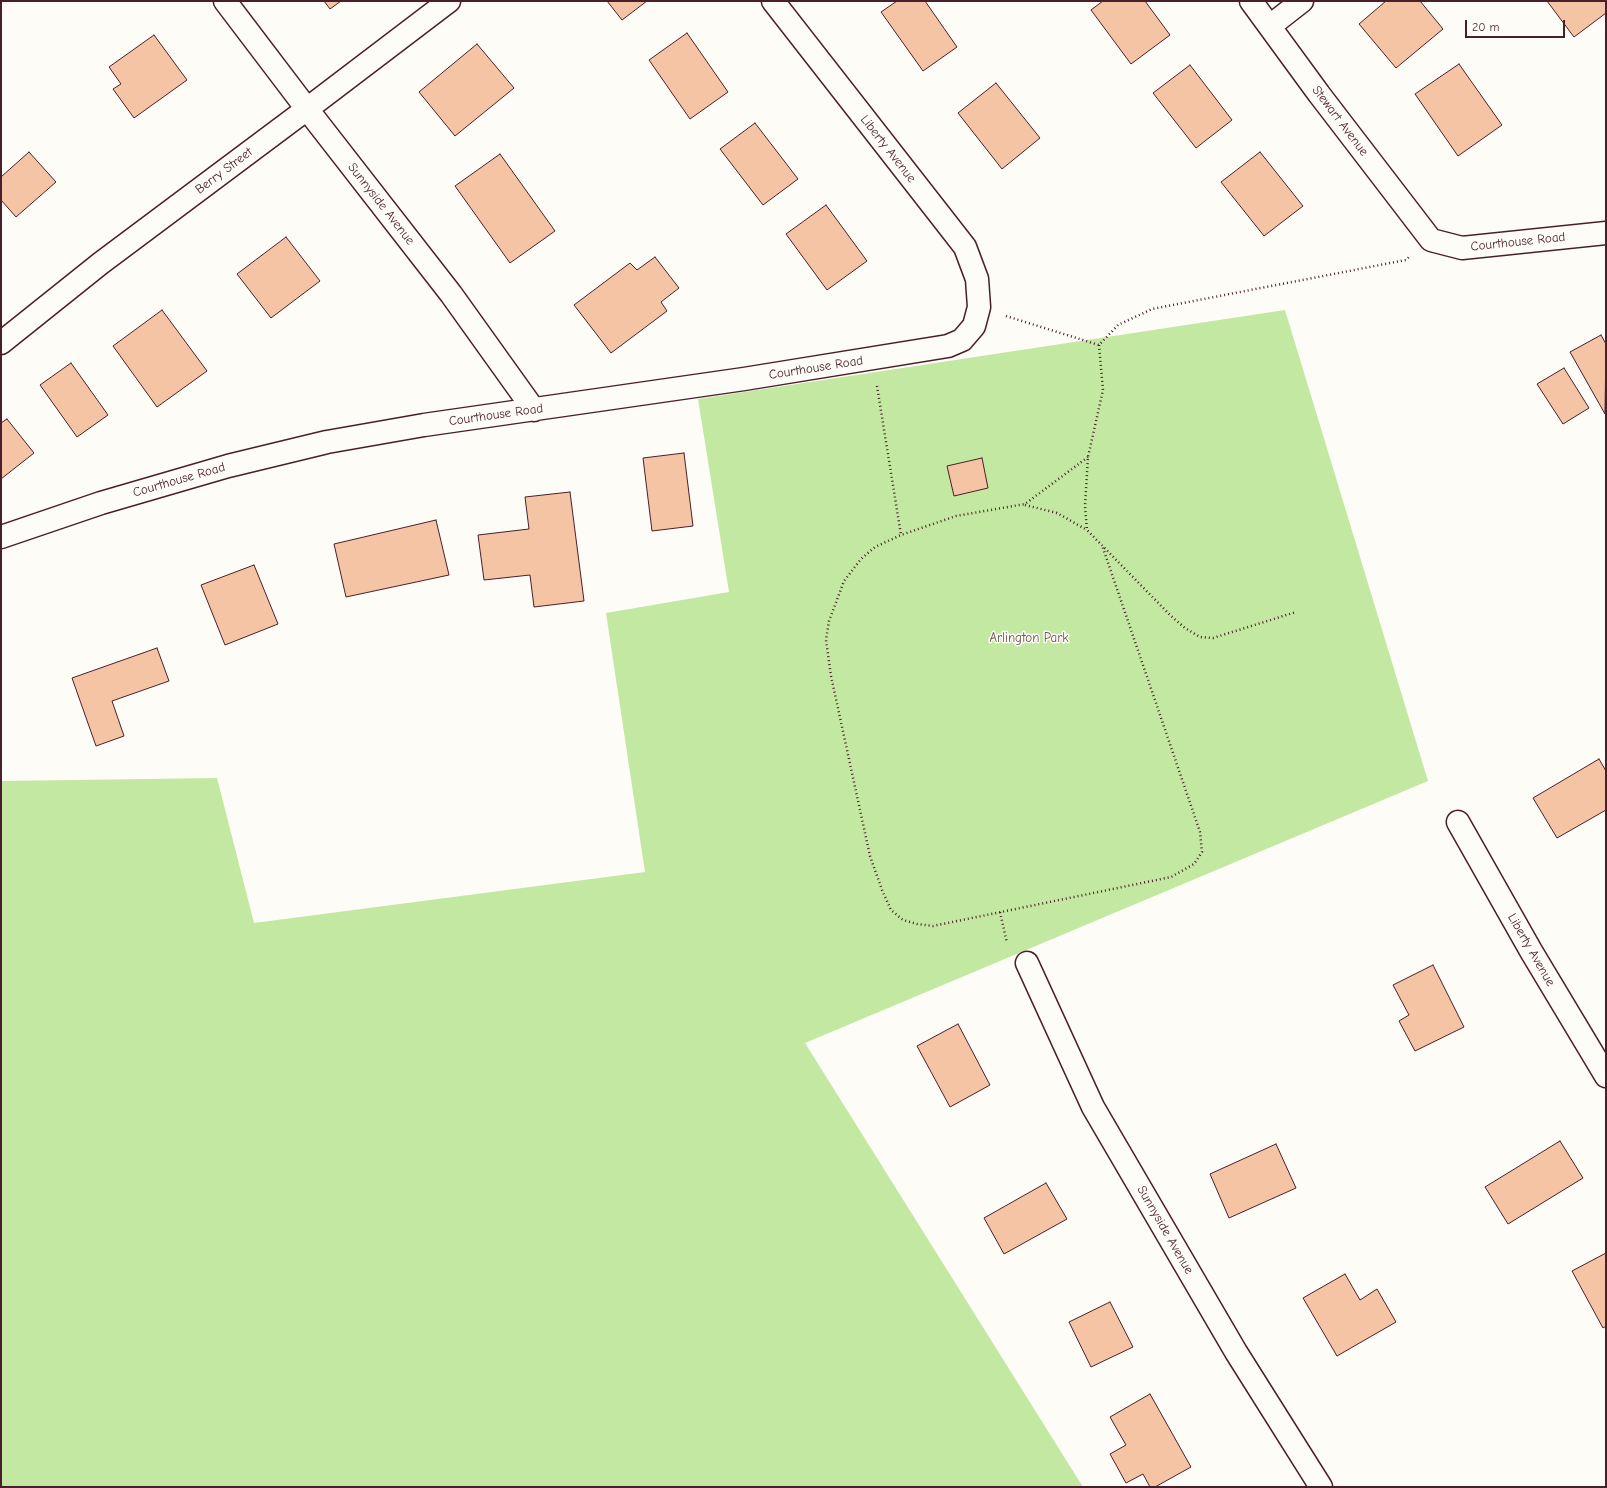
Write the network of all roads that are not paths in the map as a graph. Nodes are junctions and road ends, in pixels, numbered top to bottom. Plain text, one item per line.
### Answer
1 (225, 1) edge
2 (449, 1) edge
3 (773, 1) edge
4 (1251, 1) edge
5 (1302, 1) edge
6 (1270, 26) junction
7 (307, 109) junction
8 (1606, 233) edge
9 (1431, 240) joint
10 (979, 307) joint
11 (1, 343) edge
12 (534, 410) junction
13 (1, 537) edge
14 (1458, 822) dead end
15 (1026, 963) dead end
16 (1606, 1076) edge
17 (1321, 1487) edge

1 - 7 street, Sunnyside Avenue
2 - 7 street, Berry Street
3 - 10 street, Liberty Avenue
4 - 6 street, Stewart Avenue
5 - 6 street
6 - 9 street, Stewart Avenue
7 - 11 street, Berry Street
7 - 12 street, Sunnyside Avenue
8 - 9 street, Courthouse Road
10 - 12 street, Courthouse Road
12 - 13 street, Courthouse Road
14 - 16 street, Liberty Avenue
15 - 17 street, Sunnyside Avenue

